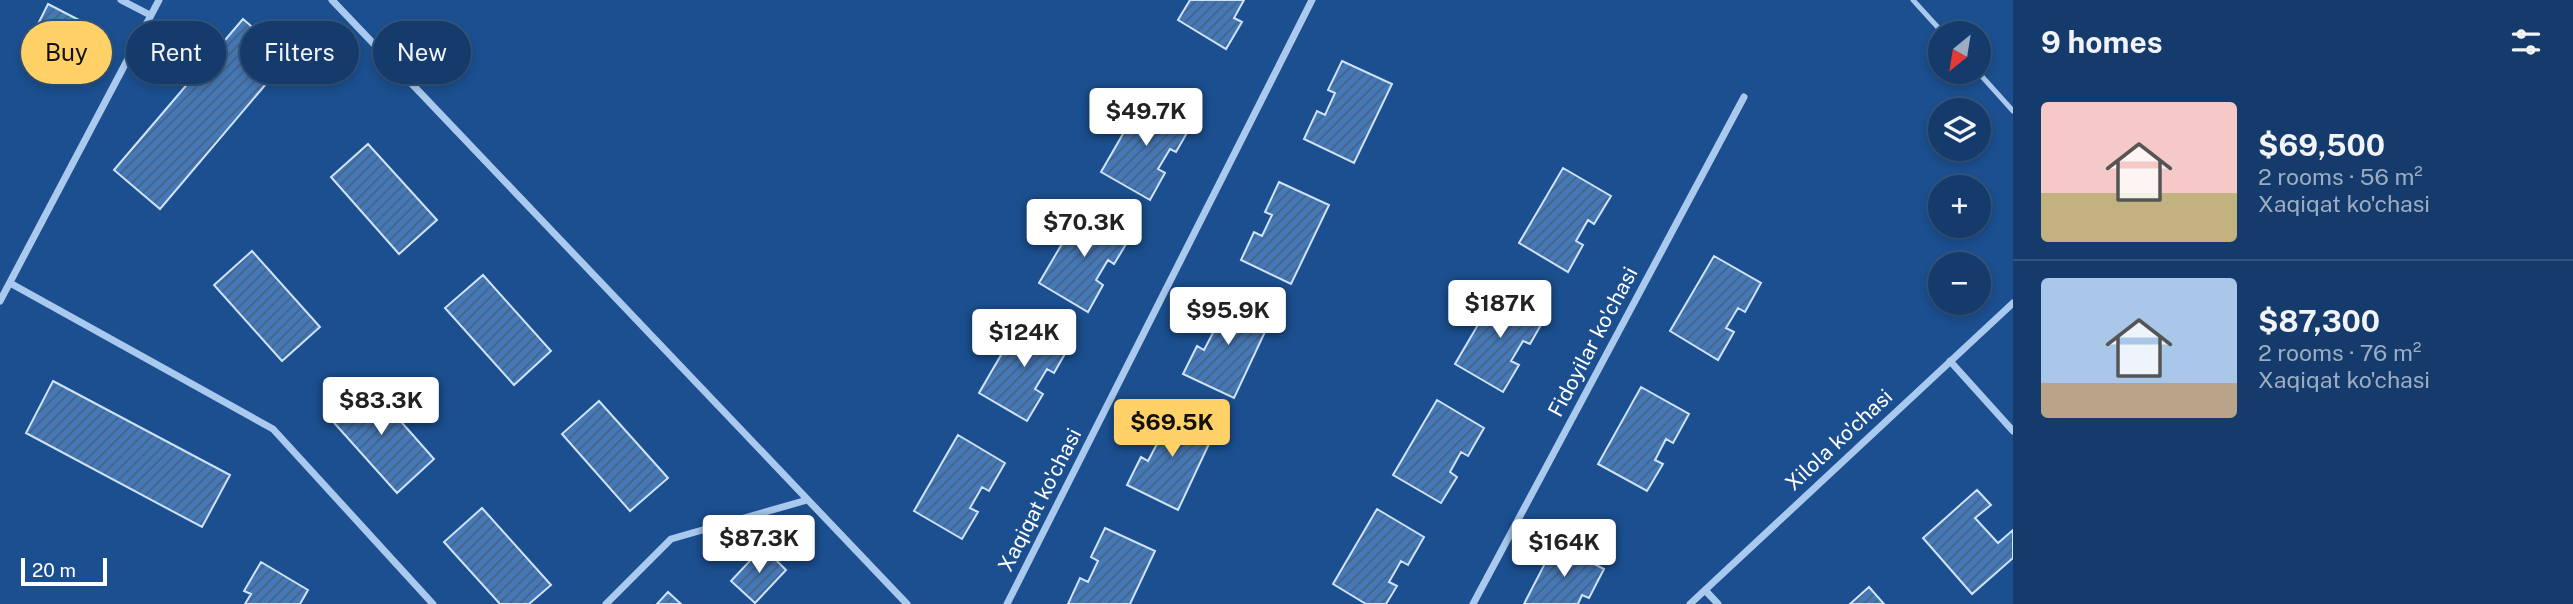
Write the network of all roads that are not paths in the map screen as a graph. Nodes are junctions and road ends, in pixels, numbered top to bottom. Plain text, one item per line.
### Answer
1 (121, 0) edge
2 (159, 0) edge
3 (332, 0) edge
4 (1312, 0) edge
5 (1913, 0) edge
6 (149, 15) junction
7 (1932, 21) edge
8 (1989, 84) edge
9 (1744, 97) dead end
10 (2013, 111) edge
11 (10, 283) junction
12 (0, 301) edge
13 (2013, 303) edge
14 (1951, 361) junction
15 (2013, 431) edge
16 (807, 500) junction
17 (1705, 590) junction
18 (433, 604) edge
19 (606, 604) edge
20 (906, 604) edge
21 (1007, 604) edge
22 (1473, 604) edge
23 (1690, 604) edge
24 (1718, 604) edge

1 - 6 street
2 - 6 street
3 - 16 street
4 - 21 street, Xaqiqat ko'chasi
5 - 7 lane
6 - 11 street
8 - 10 lane
9 - 22 street, Fidoyilar ko'chasi
11 - 12 street
11 - 18 street
13 - 14 street, Xilola ko'chasi
14 - 15 street
14 - 17 street, Xilola ko'chasi
16 - 19 street
16 - 20 street
17 - 23 street, Xilola ko'chasi
17 - 24 street

